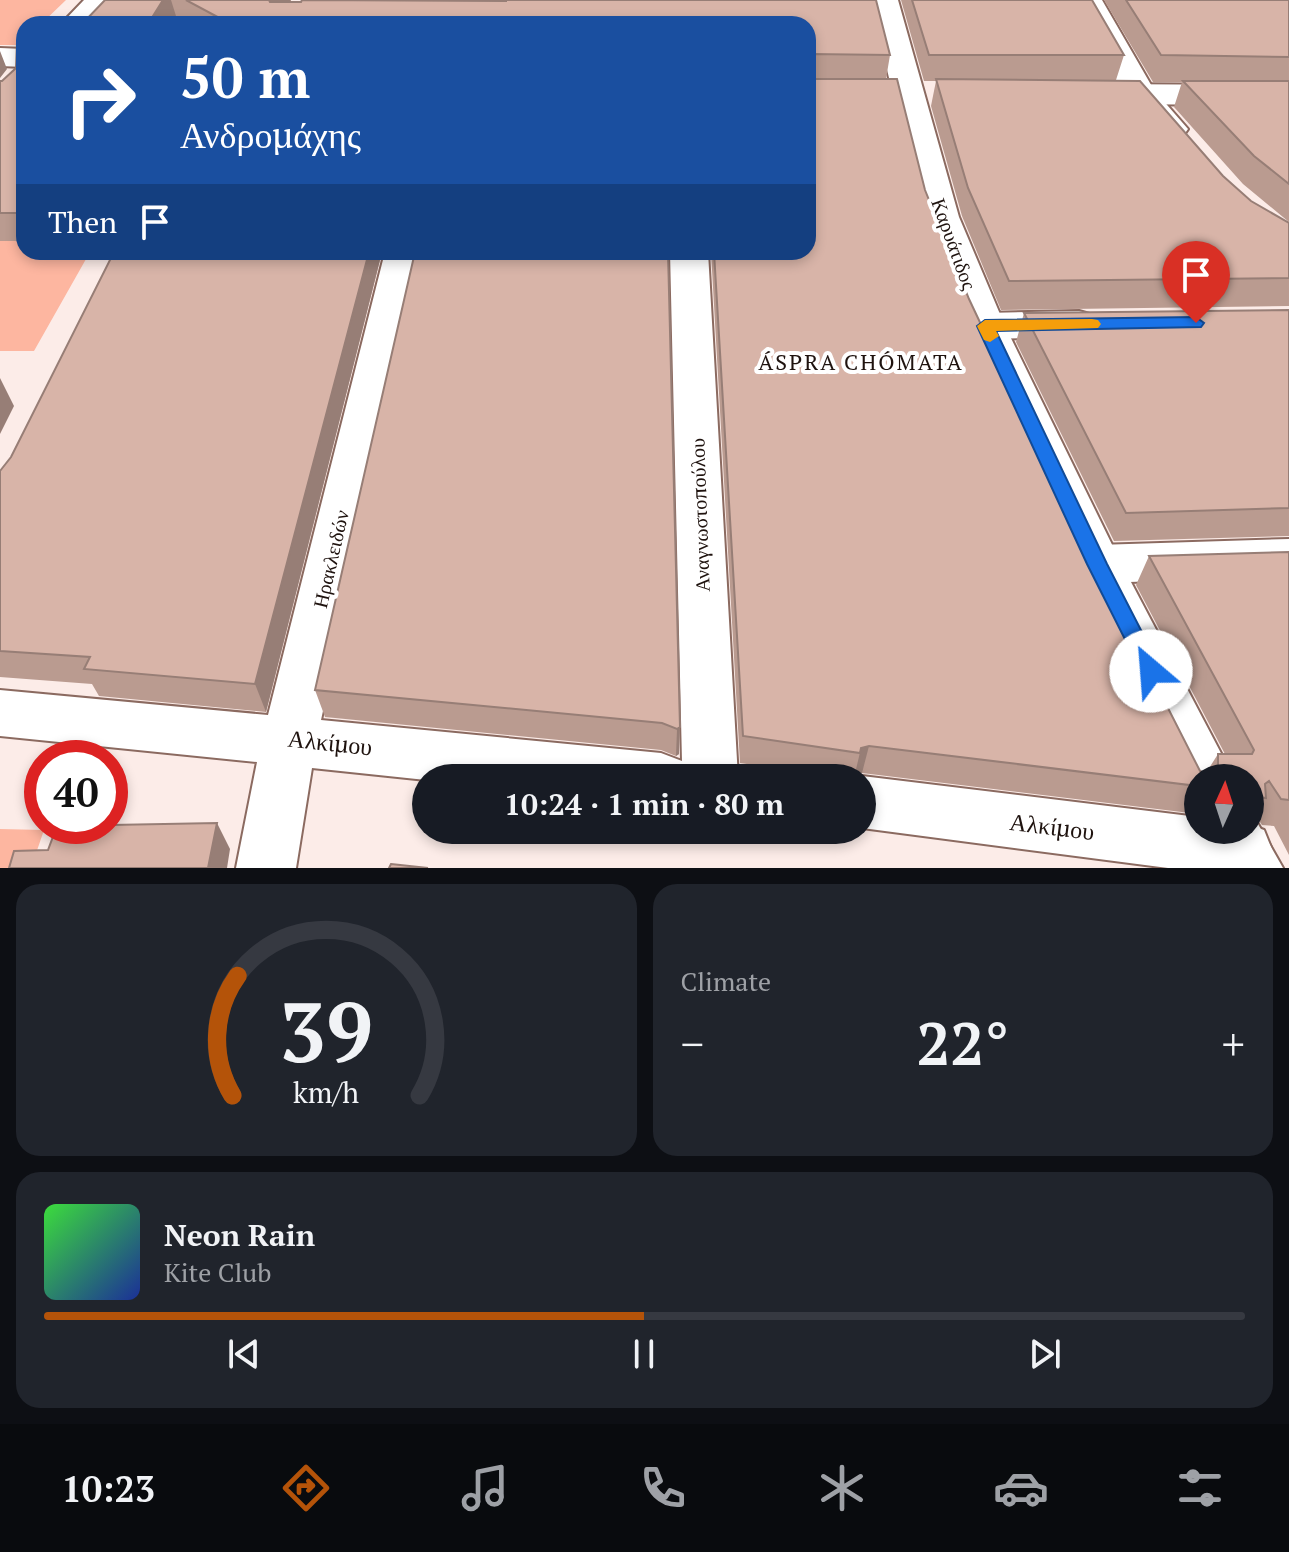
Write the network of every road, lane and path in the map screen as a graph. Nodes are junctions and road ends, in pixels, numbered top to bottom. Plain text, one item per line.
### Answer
1 (100, 0) edge
2 (884, 0) edge
3 (1088, 0) edge
4 (84, 16) edge
5 (1065, 94) edge
6 (1141, 94) junction
7 (1289, 95) edge
8 (1189, 149) edge
9 (402, 260) edge
10 (689, 260) edge
11 (1118, 324) edge
12 (985, 326) junction
13 (1289, 558) edge
14 (1097, 564) junction
15 (0, 713) edge
16 (289, 739) junction
17 (527, 764) edge
18 (709, 764) edge
19 (1199, 764) edge
20 (876, 804) edge
21 (1243, 849) edge
22 (266, 868) edge

1 - 4 street
2 - 12 street, Καρυάτιδος
3 - 6 street
5 - 6 street
6 - 7 street
6 - 8 street
9 - 16 street, Ηρακλειδών
10 - 18 street, Αναγνωστοπούλου
11 - 12 street
12 - 14 street, Καρυάτιδος
13 - 14 street
14 - 19 street, Καρυάτιδος
15 - 16 street, Αλκίμου
16 - 17 street, Αλκίμου
16 - 22 street, Ηρακλειδών
20 - 21 street, Αλκίμου

